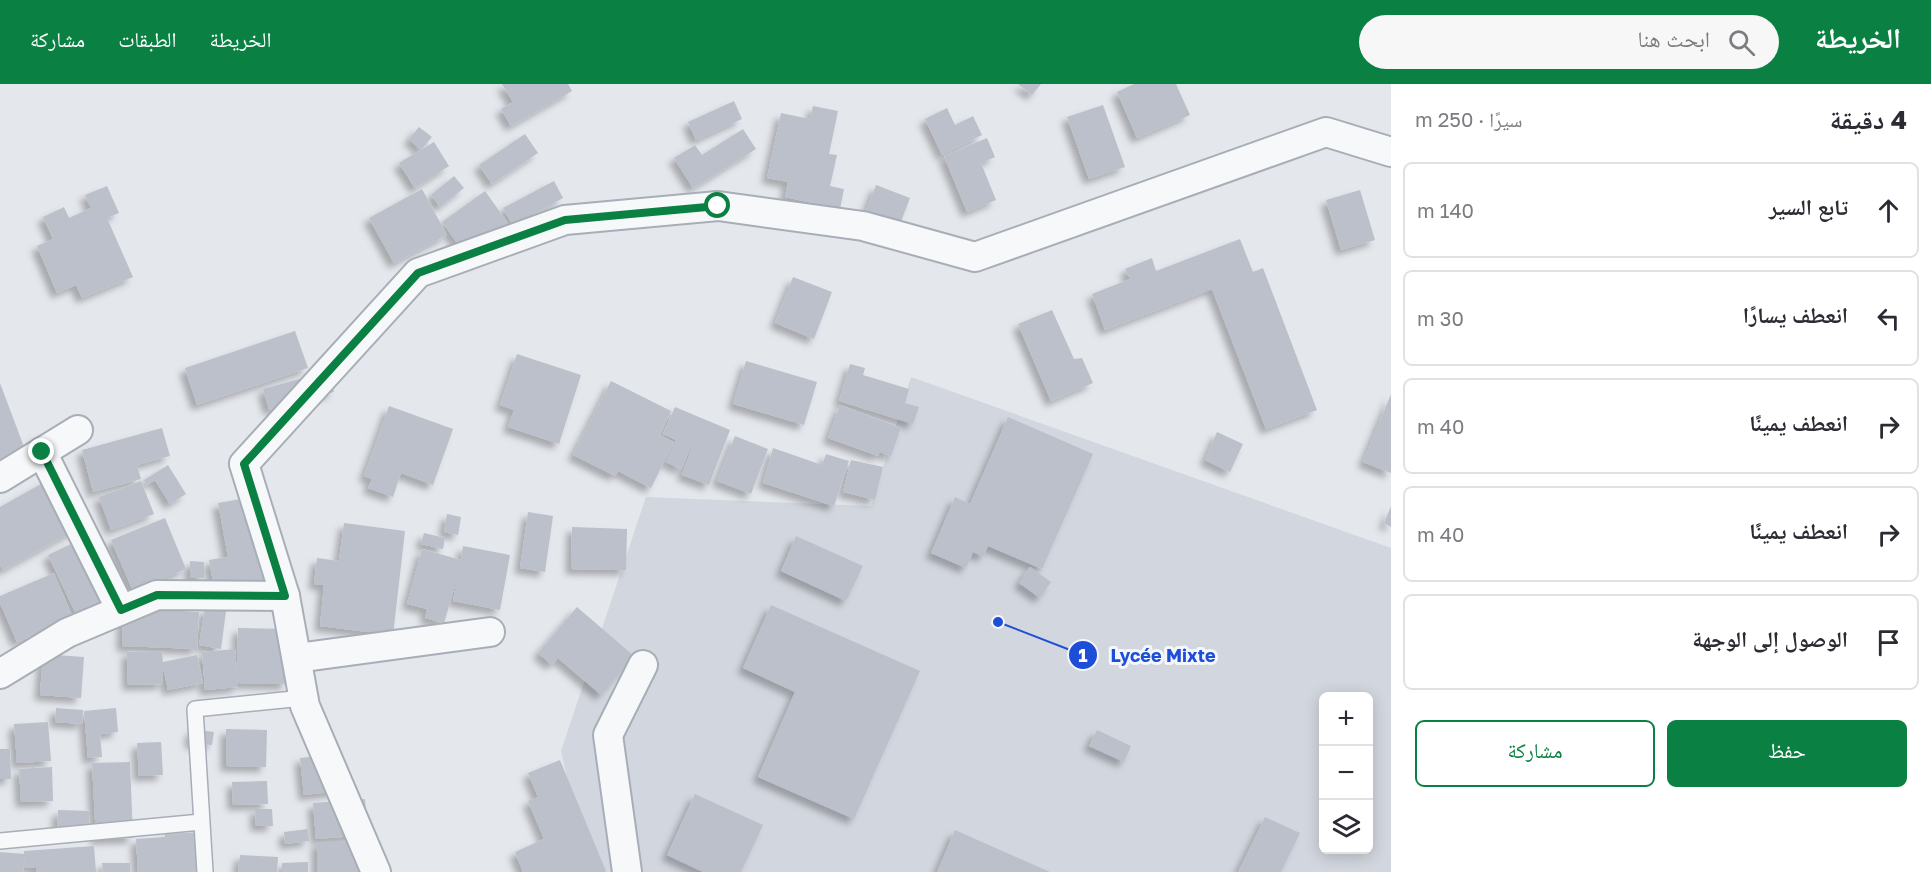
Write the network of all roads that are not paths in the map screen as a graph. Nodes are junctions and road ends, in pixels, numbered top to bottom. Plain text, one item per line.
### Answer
1 (1391, 152) edge
2 (78, 430) dead end
3 (42, 452) junction
4 (0, 478) edge
5 (285, 596) junction
6 (121, 610) junction
7 (490, 632) dead end
8 (297, 658) junction
9 (643, 665) dead end
10 (0, 674) edge
11 (303, 698) junction
12 (201, 822) junction
13 (0, 841) edge
14 (205, 872) edge
15 (376, 872) edge
16 (627, 872) edge

1 - 5 street
2 - 3 street
3 - 4 street
3 - 6 street
5 - 6 street
5 - 8 street
6 - 10 street
7 - 8 street
8 - 11 street
9 - 16 street
11 - 12 lane
11 - 15 street
12 - 13 lane
12 - 14 lane

